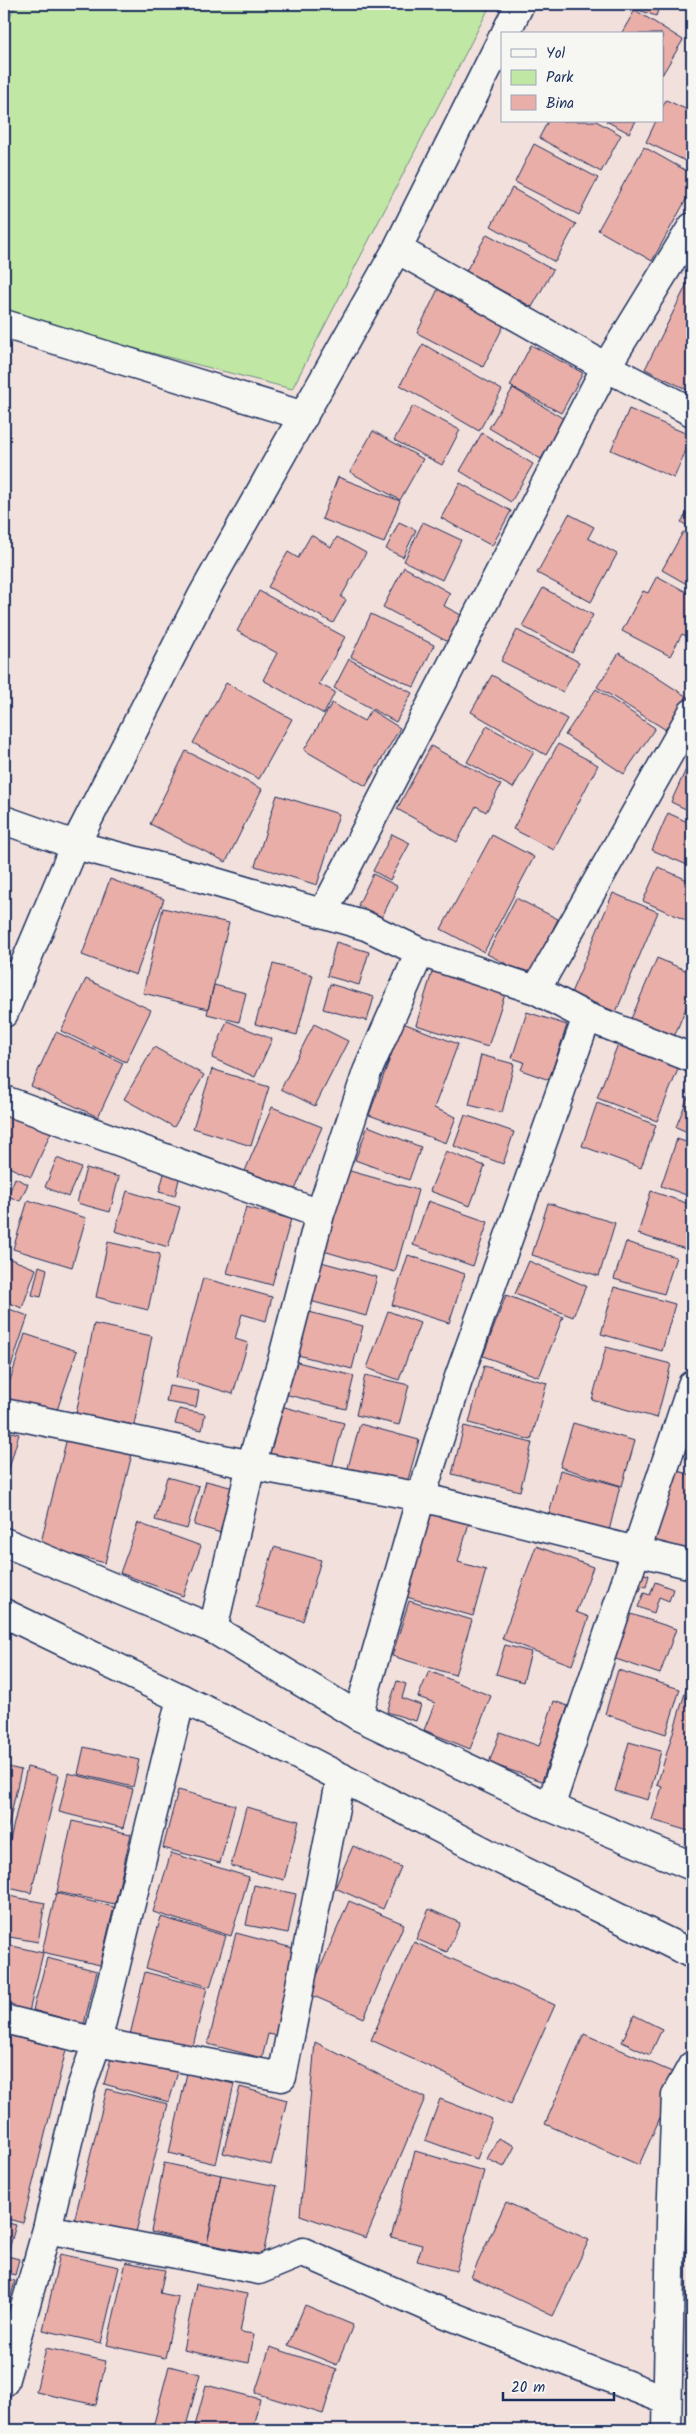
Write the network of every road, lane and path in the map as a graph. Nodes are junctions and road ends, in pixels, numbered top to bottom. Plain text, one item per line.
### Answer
1 (520, 4) edge
2 (506, 32) edge
3 (501, 41) edge
4 (692, 227) edge
5 (397, 249) junction
6 (4, 324) edge
7 (606, 367) junction
8 (692, 412) edge
9 (304, 416) junction
10 (692, 713) edge
11 (4, 820) edge
12 (75, 845) junction
13 (323, 913) junction
14 (420, 952) junction
15 (536, 990) junction
16 (4, 1013) edge
17 (587, 1017) junction
18 (692, 1058) edge
19 (4, 1100) edge
20 (320, 1214) junction
21 (692, 1384) edge
22 (4, 1413) edge
23 (251, 1465) junction
24 (421, 1497) junction
25 (4, 1542) edge
26 (634, 1552) junction
27 (692, 1565) edge
28 (4, 1613) edge
29 (213, 1629) junction
30 (182, 1698) junction
31 (358, 1716) junction
32 (341, 1777) junction
33 (550, 1806) junction
34 (692, 1866) edge
35 (692, 1954) edge
36 (4, 2019) edge
37 (97, 2042) junction
38 (692, 2066) edge
39 (46, 2229) junction
40 (4, 2382) edge
41 (666, 2400) junction
42 (667, 2430) edge

1 - 2 street
3 - 5 street
4 - 7 street
5 - 7 street
5 - 9 street
6 - 9 street
7 - 8 street
7 - 13 street
9 - 12 street
10 - 15 street
11 - 12 street
12 - 13 street
12 - 16 street
13 - 14 street
14 - 15 street
14 - 20 street
15 - 17 street
17 - 18 street
17 - 24 street
19 - 20 street
20 - 23 street
21 - 26 street
22 - 23 street
23 - 24 street
23 - 29 street
24 - 26 street
24 - 31 street
25 - 29 street
26 - 27 street
26 - 33 street
28 - 30 street
29 - 31 street
30 - 32 street
30 - 37 street
31 - 33 street
32 - 35 street
32 - 37 street
33 - 34 street
36 - 37 street
37 - 39 street
38 - 41 street
39 - 40 street
39 - 41 street
41 - 42 street

